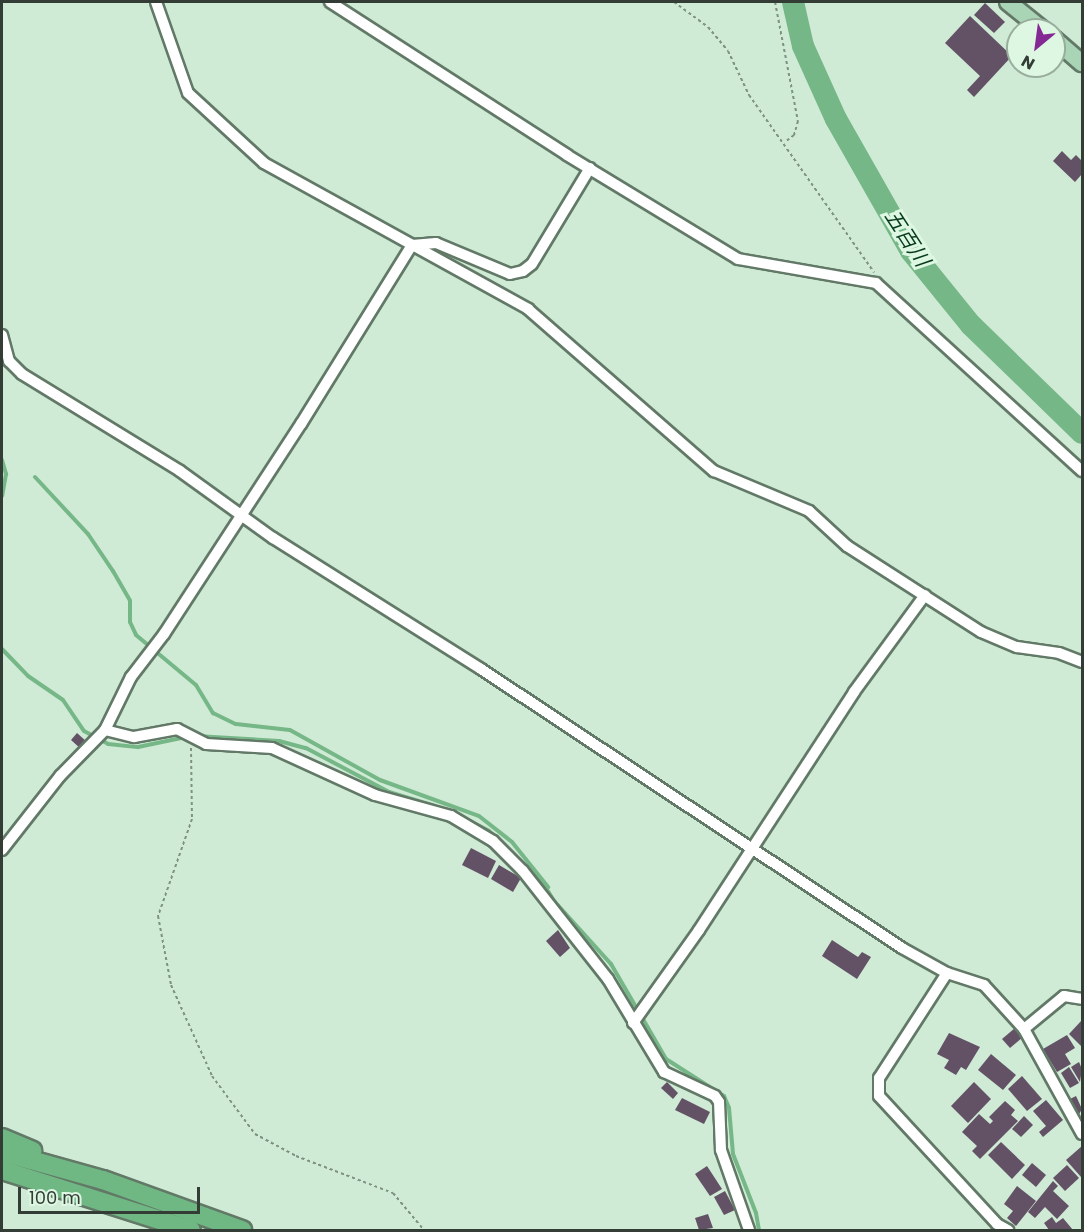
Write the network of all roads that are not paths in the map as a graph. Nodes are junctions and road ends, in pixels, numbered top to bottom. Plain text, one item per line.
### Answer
1 (156, 2) edge
2 (330, 2) edge
3 (1008, 2) edge
4 (1028, 18) edge
5 (1066, 49) edge
6 (1083, 63) edge
7 (590, 168) junction
8 (412, 245) junction
9 (2, 335) edge
10 (1083, 471) edge
11 (242, 514) junction
12 (925, 595) junction
13 (1083, 662) edge
14 (105, 730) junction
15 (753, 848) junction
16 (2, 850) edge
17 (946, 973) junction
18 (1083, 999) edge
19 (633, 1023) junction
20 (1024, 1029) junction
21 (1083, 1134) edge
22 (2, 1138) edge
23 (2, 1152) edge
24 (2, 1170) edge
25 (103, 1180) junction
26 (191, 1230) edge
27 (242, 1230) edge
28 (748, 1230) edge
29 (1008, 1230) edge

1 - 8 street
2 - 7 street
3 - 4 main road
5 - 6 main road
7 - 8 street
7 - 10 street
8 - 11 street
8 - 12 street
9 - 11 street
11 - 14 street
11 - 15 street
12 - 13 street
12 - 15 street
14 - 16 street
14 - 19 street
15 - 17 street
15 - 19 street
17 - 20 street
17 - 29 street
18 - 20 street
19 - 28 street
20 - 21 street
22 - 25 highway
23 - 25 highway
24 - 26 highway
25 - 27 highway

